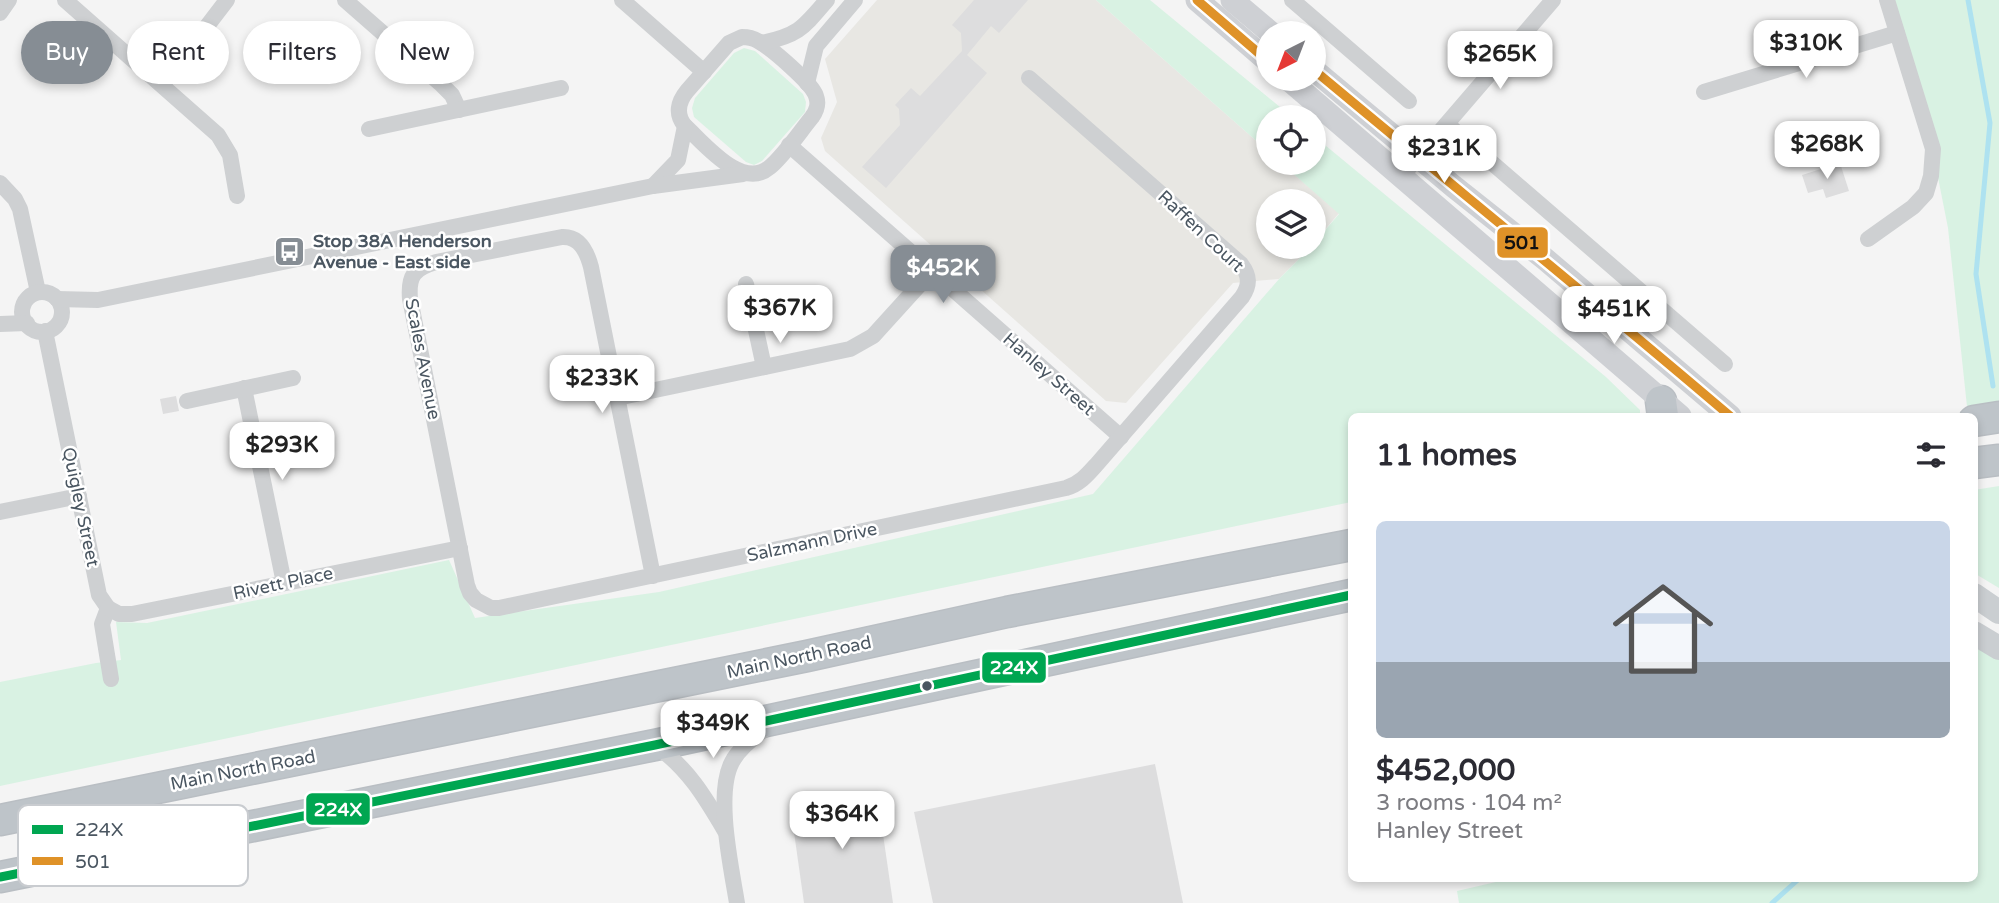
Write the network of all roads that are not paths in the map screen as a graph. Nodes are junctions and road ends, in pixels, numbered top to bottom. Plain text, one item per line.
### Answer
1 (9, 0) edge
2 (65, 0) edge
3 (227, 0) edge
4 (345, 0) edge
5 (622, 0) edge
6 (828, 0) edge
7 (855, 0) edge
8 (1196, 0) edge
9 (1232, 0) edge
10 (1292, 0) edge
11 (1553, 0) edge
12 (1886, 0) edge
13 (0, 13) edge
14 (1257, 21) edge
15 (1897, 33) junction
16 (762, 43) junction
17 (1256, 51) edge
18 (704, 72) junction
19 (1029, 78) dead end
20 (1326, 80) edge
21 (807, 83) junction
22 (162, 85) junction
23 (561, 88) dead end
24 (1302, 91) edge
25 (1704, 93) dead end
26 (1409, 101) dead end
27 (459, 110) junction
28 (1447, 124) junction
29 (685, 126) junction
30 (369, 129) dead end
31 (789, 145) junction
32 (1418, 158) junction
33 (743, 174) junction
34 (1401, 177) junction
35 (0, 183) edge
36 (653, 186) junction
37 (237, 197) dead end
38 (1868, 239) dead end
39 (932, 271) junction
40 (746, 284) dead end
41 (38, 292) junction
42 (57, 299) junction
43 (98, 300) junction
44 (23, 305) junction
45 (0, 315) edge
46 (61, 318) junction
47 (27, 323) junction
48 (0, 324) edge
49 (45, 331) junction
50 (1725, 364) dead end
51 (764, 367) junction
52 (293, 378) dead end
53 (244, 388) junction
54 (617, 398) junction
55 (187, 401) dead end
56 (1668, 411) edge
57 (1726, 413) edge
58 (1999, 417) edge
59 (1978, 420) edge
60 (1121, 437) junction
61 (1999, 460) edge
62 (1978, 463) edge
63 (79, 496) junction
64 (0, 512) edge
65 (1348, 546) edge
66 (460, 548) junction
67 (653, 576) junction
68 (284, 583) junction
69 (1348, 596) edge
70 (1978, 598) edge
71 (483, 605) joint
72 (108, 608) junction
73 (1999, 612) edge
74 (1978, 635) edge
75 (1999, 648) edge
76 (111, 679) dead end
77 (776, 720) junction
78 (654, 745) junction
79 (74, 805) edge
80 (18, 816) edge
81 (0, 820) edge
82 (248, 827) edge
83 (727, 833) junction
84 (18, 873) edge
85 (0, 877) edge
86 (737, 903) edge

1 - 13 street
2 - 22 street
3 - 22 street
4 - 27 street
5 - 18 street
6 - 16 street
7 - 21 street
8 - 17 main road
9 - 14 main road
10 - 26 street
11 - 28 street
12 - 15 street
15 - 25 street
15 - 38 street
16 - 18 street
16 - 21 street
18 - 29 street
19 - 60 street, Raffen Court
20 - 32 main road
21 - 31 street
22 - 37 street
23 - 27 street
24 - 34 main road
27 - 30 street
28 - 32 street
28 - 50 street
29 - 33 street
29 - 36 street
31 - 33 street
31 - 39 street, Hanley Street
32 - 34 street
32 - 57 main road
33 - 36 street
34 - 56 main road
35 - 41 street
36 - 43 street
39 - 51 street
39 - 60 street, Hanley Street
40 - 51 street
41 - 42 street
41 - 44 street
42 - 43 street
42 - 46 street
43 - 46 street
44 - 45 street
44 - 47 street
46 - 49 street
47 - 48 street
47 - 49 street
49 - 63 street, Quigley Street
51 - 54 street
52 - 53 street
53 - 55 street
53 - 68 street
54 - 66 street, Scales Avenue
54 - 67 street
58 - 59 highway
60 - 67 street, Salzmann Drive
61 - 62 highway
63 - 64 street
63 - 72 street, Quigley Street
65 - 79 highway, Main North Road
66 - 68 street, Rivett Place
66 - 71 street, Scales Avenue
67 - 71 street, Salzmann Drive
68 - 72 street, Rivett Place
69 - 77 highway
70 - 73 main road
72 - 76 street, Quigley Street
74 - 75 main road
77 - 78 highway
77 - 83 street
78 - 82 highway
78 - 83 street
80 - 81 highway, Main North Road
83 - 86 street
84 - 85 highway

